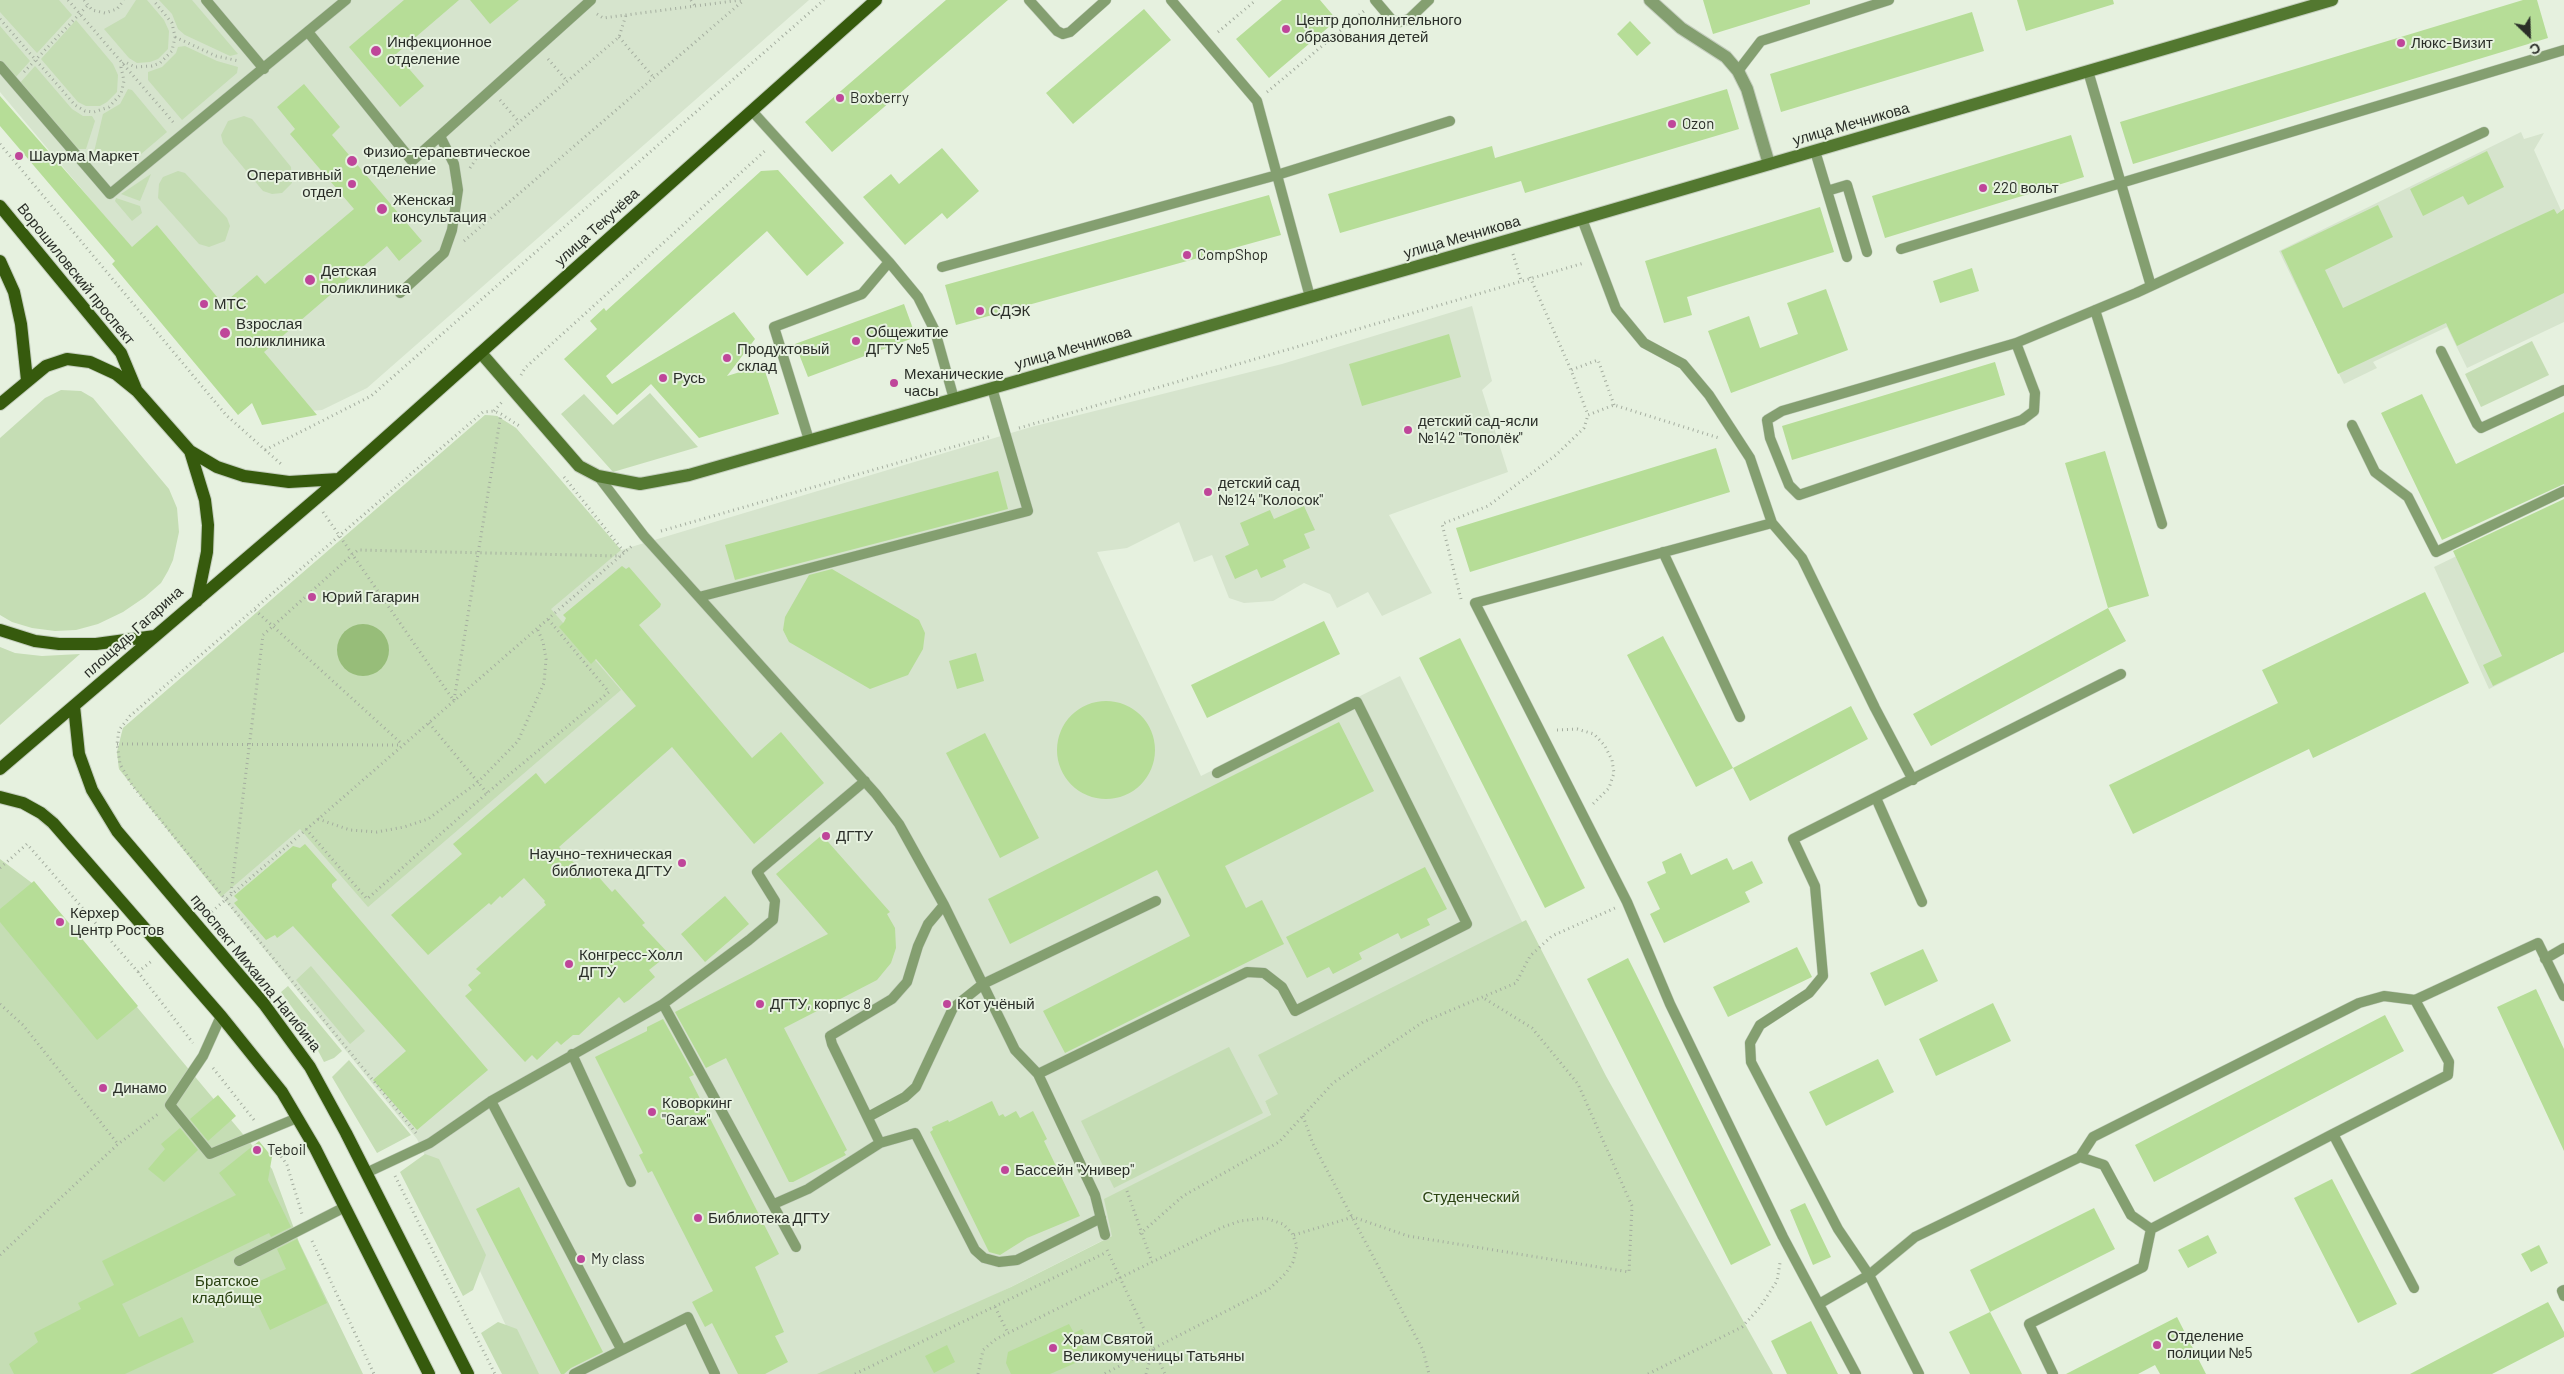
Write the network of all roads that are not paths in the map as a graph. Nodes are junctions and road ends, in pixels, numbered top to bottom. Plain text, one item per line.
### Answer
1 (206, 0) edge
2 (346, 0) edge
3 (876, 0) edge
4 (1106, 0) edge
5 (1172, 0) edge
6 (1375, 0) edge
7 (1429, 0) edge
8 (1889, 0) edge
9 (2332, 0) edge
10 (1032, 1) edge
11 (1655, 1) edge
12 (587, 3) edge
13 (308, 32) junction
14 (2564, 50) edge
15 (0, 66) edge
16 (264, 69) junction
17 (1738, 71) junction
18 (2088, 71) junction
19 (752, 111) junction
20 (1450, 121) dead end
21 (2484, 132) dead end
22 (440, 136) junction
23 (1815, 151) junction
24 (1768, 164) junction
25 (1277, 175) junction
26 (2122, 183) junction
27 (1827, 191) junction
28 (0, 206) edge
29 (1582, 219) junction
30 (1901, 249) dead end
31 (1867, 252) dead end
32 (1847, 257) dead end
33 (0, 261) edge
34 (889, 262) junction
35 (942, 267) dead end
36 (2151, 286) junction
37 (400, 293) dead end
38 (1310, 297) junction
39 (2095, 310) junction
40 (2016, 342) junction
41 (2441, 351) dead end
42 (481, 353) junction
43 (27, 380) junction
44 (992, 388) junction
45 (2564, 390) edge
46 (137, 391) junction
47 (954, 399) junction
48 (0, 404) edge
49 (2352, 426) dead end
50 (809, 440) junction
51 (190, 451) junction
52 (598, 476) junction
53 (339, 479) junction
54 (2564, 491) edge
55 (1772, 523) junction
56 (2162, 524) dead end
57 (1663, 552) junction
58 (698, 597) junction
59 (197, 601) junction
60 (0, 630) edge
61 (155, 636) junction
62 (2121, 674) dead end
63 (74, 706) junction
64 (1740, 717) dead end
65 (0, 770) edge
66 (1217, 773) dead end
67 (1913, 780) junction
68 (864, 781) junction
69 (0, 797) edge
70 (1876, 798) junction
71 (1156, 901) dead end
72 (1922, 902) dead end
73 (944, 905) junction
74 (2564, 948) edge
75 (2545, 959) junction
76 (983, 984) junction
77 (2564, 996) edge
78 (2415, 1000) junction
79 (663, 1004) junction
80 (221, 1016) junction
81 (572, 1054) junction
82 (1038, 1074) junction
83 (491, 1101) junction
84 (868, 1117) junction
85 (297, 1118) junction
86 (2333, 1134) junction
87 (880, 1143) junction
88 (2080, 1157) junction
89 (366, 1173) junction
90 (631, 1182) dead end
91 (774, 1204) junction
92 (345, 1207) junction
93 (1100, 1218) junction
94 (2151, 1229) junction
95 (1105, 1235) road end
96 (796, 1247) dead end
97 (239, 1261) dead end
98 (1869, 1275) junction
99 (2414, 1288) dead end
100 (2564, 1290) edge
101 (2564, 1296) edge
102 (1819, 1304) junction
103 (621, 1349) junction
104 (430, 1374) edge
105 (468, 1374) edge
106 (574, 1374) edge
107 (715, 1374) edge
108 (1856, 1374) edge
109 (1919, 1374) edge
110 (2053, 1374) edge

1 - 16 lane
2 - 13 lane
3 - 19 main road, улица Текучёва
4 - 10 lane
5 - 25 lane
6 - 7 lane
8 - 17 lane
9 - 18 main road, улица Мечникова
11 - 17 street
12 - 22 lane
13 - 16 lane
13 - 22 lane
14 - 26 lane
15 - 16 lane
17 - 24 street
18 - 23 main road, улица Мечникова
18 - 26 lane
19 - 34 lane
19 - 42 main road, улица Текучёва
20 - 25 lane
21 - 36 lane
22 - 37 lane
23 - 24 main road, улица Мечникова
23 - 27 lane
24 - 29 main road, улица Мечникова
25 - 35 lane
25 - 38 lane
26 - 30 lane
26 - 36 lane
27 - 31 lane
27 - 32 lane
28 - 46 main road, Ворошиловский проспект
29 - 38 main road, улица Мечникова
29 - 55 lane
33 - 43 main road
34 - 47 lane
34 - 50 lane
36 - 39 lane
38 - 44 main road, улица Мечникова
39 - 40 lane
39 - 56 lane
40 - 40 lane
41 - 45 lane
42 - 52 main road
42 - 53 main road, улица Текучёва
43 - 46 main road, площадь Гагарина
43 - 48 main road, площадь Гагарина
44 - 47 main road, улица Мечникова
44 - 58 lane
46 - 51 main road, площадь Гагарина
47 - 50 main road, улица Мечникова
49 - 54 lane
50 - 52 main road, улица Мечникова
51 - 53 main road, площадь Гагарина
51 - 59 main road, площадь Гагарина
52 - 58 lane
53 - 59 main road, улица Текучёва
55 - 57 lane
55 - 67 lane
57 - 64 lane
57 - 102 lane
58 - 68 lane
59 - 61 main road, площадь Гагарина
60 - 61 main road
61 - 63 main road, площадь Гагарина
62 - 67 lane
63 - 65 main road, площадь Гагарина
63 - 89 main road, проспект Михаила Нагибина
66 - 82 lane
67 - 70 lane
68 - 73 lane
68 - 79 lane
69 - 80 main road
70 - 72 lane
70 - 98 lane
71 - 76 lane
73 - 76 lane
73 - 84 lane
74 - 75 lane
75 - 77 lane
75 - 78 lane
76 - 82 lane
76 - 84 lane
78 - 86 lane
78 - 88 lane
79 - 81 lane
79 - 91 lane
80 - 85 main road
80 - 85 lane
81 - 83 lane
81 - 90 lane
82 - 93 lane
83 - 89 lane
83 - 103 lane
84 - 87 lane
85 - 92 main road
86 - 94 lane
86 - 99 lane
87 - 91 lane
87 - 93 lane
88 - 94 lane
88 - 98 lane
89 - 105 main road, проспект Михаила Нагибина
91 - 96 lane
92 - 97 lane
92 - 104 main road
93 - 95 lane
94 - 110 lane
98 - 102 lane
98 - 109 lane
100 - 101 lane
102 - 108 lane
103 - 106 lane
103 - 107 lane

